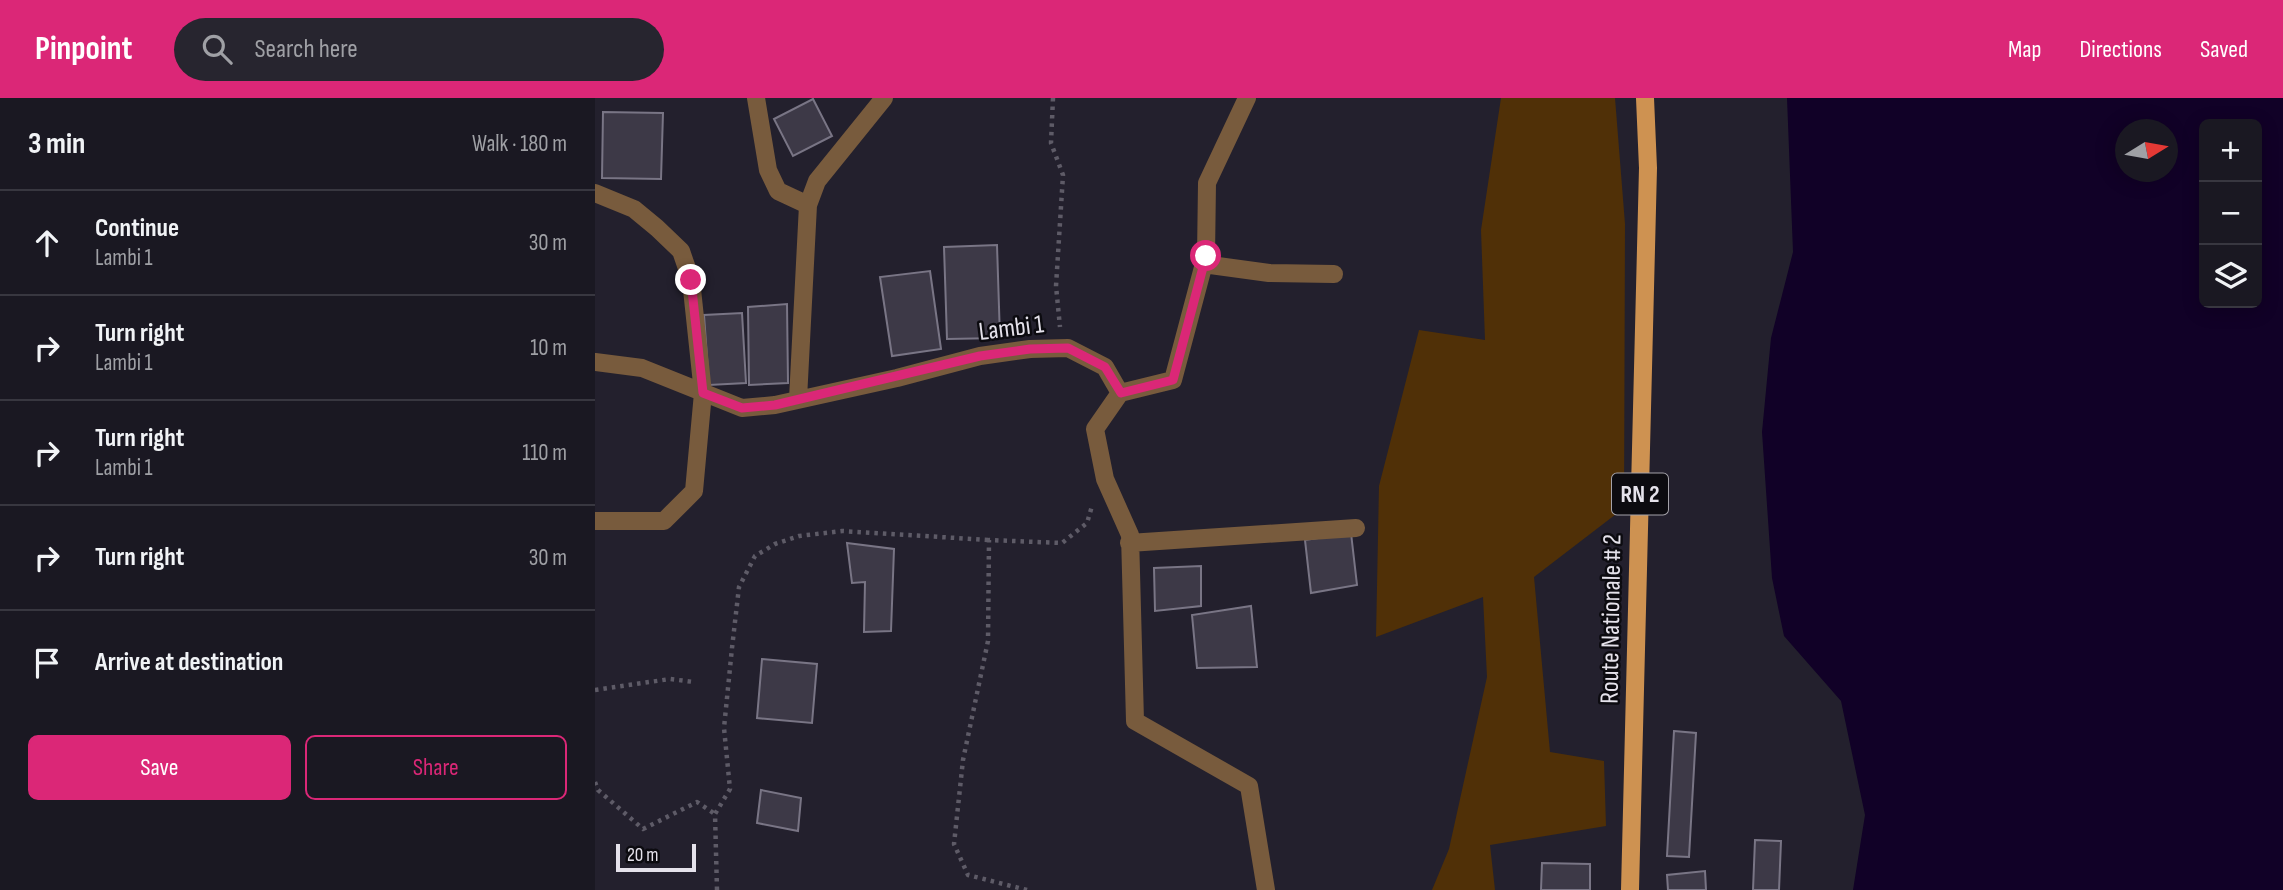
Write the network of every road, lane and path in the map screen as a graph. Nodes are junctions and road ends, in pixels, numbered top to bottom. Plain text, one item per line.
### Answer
1 (756, 98) edge
2 (884, 98) edge
3 (1053, 98) edge
4 (1247, 98) edge
5 (1646, 98) edge
6 (595, 193) edge
7 (809, 205) junction
8 (1203, 264) junction
9 (1334, 274) dead end
10 (1068, 348) junction
11 (595, 362) edge
12 (703, 393) junction
13 (1121, 393) junction
14 (798, 399) junction
15 (1105, 479) junction
16 (595, 521) edge
17 (1356, 528) dead end
18 (989, 540) junction
19 (1129, 543) junction
20 (694, 682) dead end
21 (595, 690) edge
22 (595, 782) edge
23 (715, 814) junction
24 (717, 890) edge
25 (1027, 890) edge
26 (1266, 890) edge
27 (1630, 890) edge

1 - 7 street
2 - 7 street
3 - 10 path
4 - 8 street
5 - 27 main road, Route Nationale # 2 / RN 2
6 - 12 street
7 - 14 street
8 - 9 street
8 - 13 street
10 - 13 street, Lambi 1
10 - 14 street, Lambi 1
11 - 12 street, Lambi 1
12 - 14 street, Lambi 1
12 - 16 street
13 - 15 street
15 - 18 path
15 - 19 street
17 - 19 street
18 - 23 path
18 - 25 path
19 - 26 street
20 - 21 path
22 - 23 path
23 - 24 path

